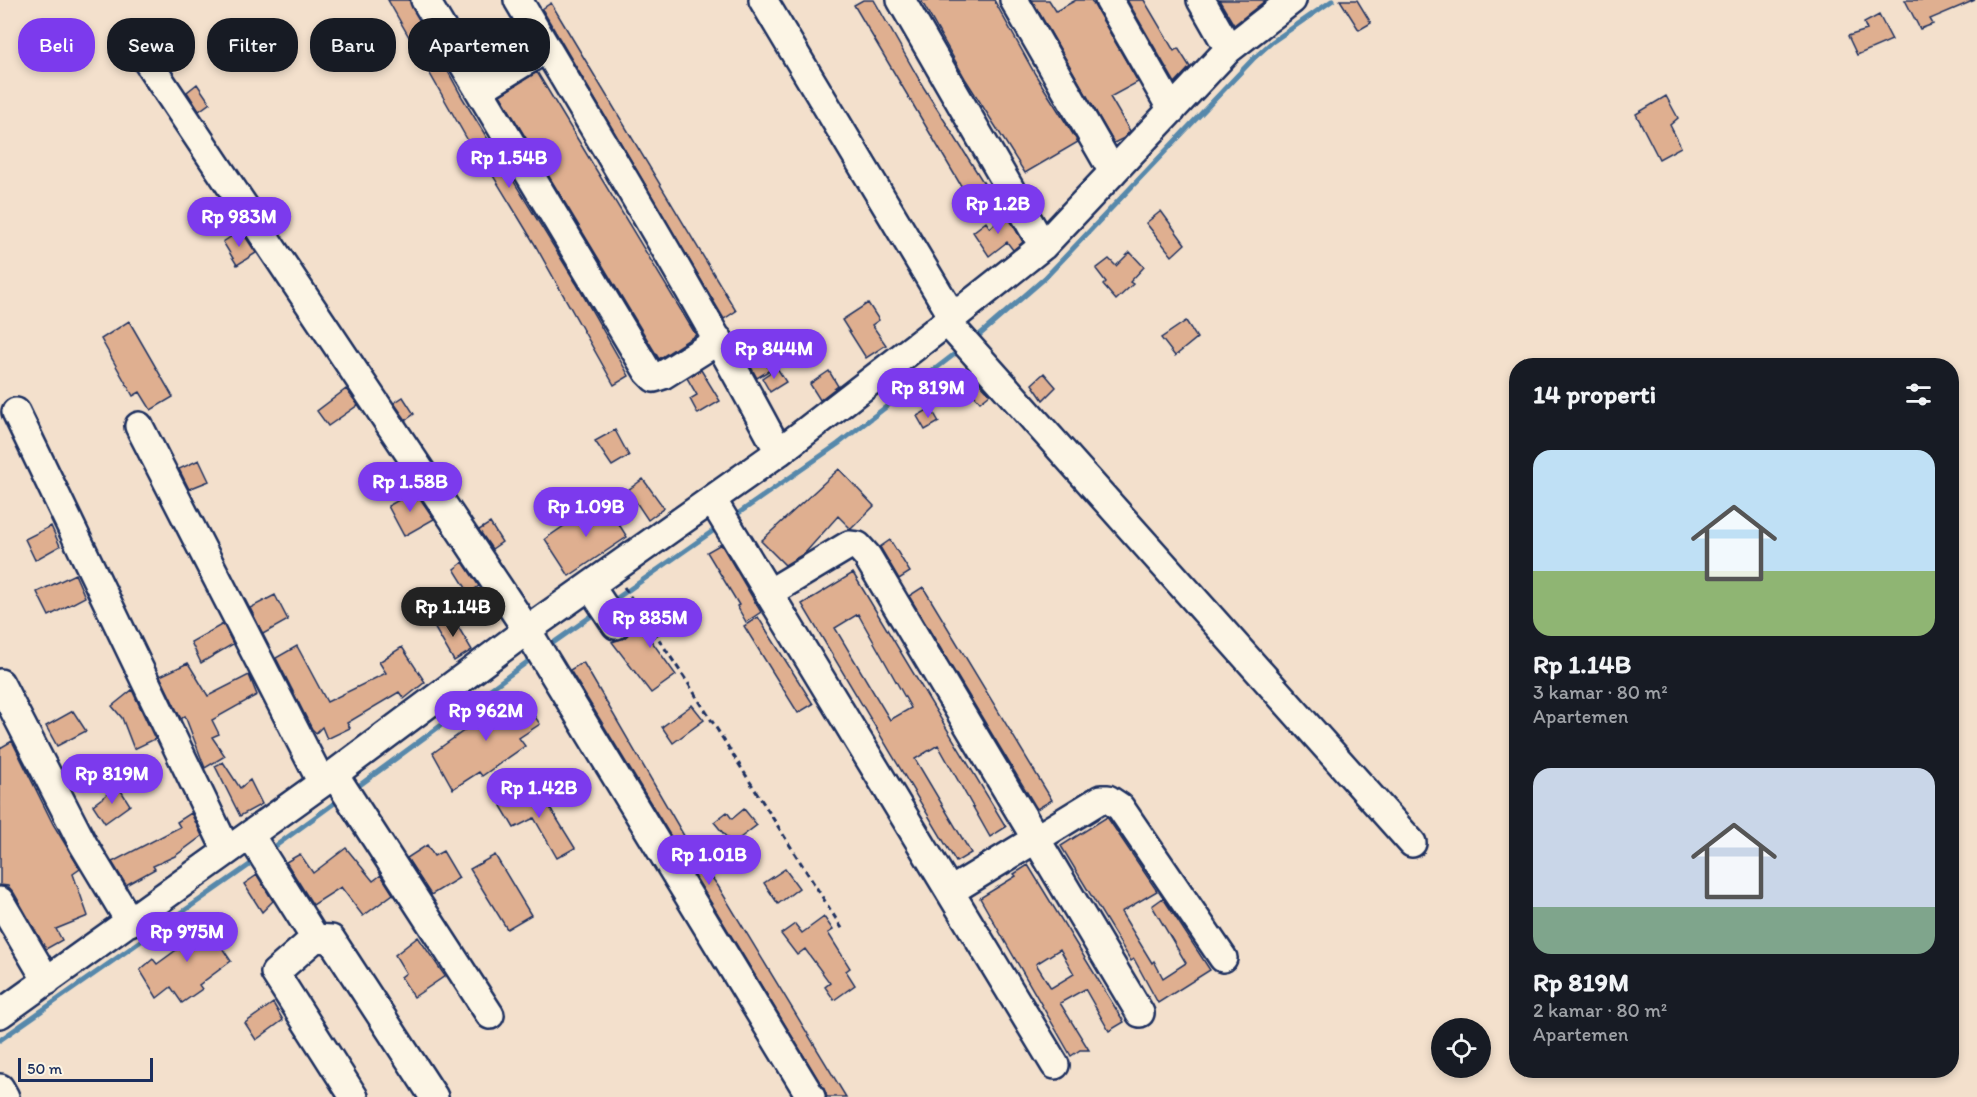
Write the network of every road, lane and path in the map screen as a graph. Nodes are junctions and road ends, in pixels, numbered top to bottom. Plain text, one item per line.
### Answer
1 (425, 0) edge
2 (518, 0) edge
3 (763, 0) edge
4 (901, 0) edge
5 (1014, 0) edge
6 (1109, 0) edge
7 (1200, 0) edge
8 (1292, 0) edge
9 (529, 18) edge
10 (1229, 49) junction
11 (550, 53) edge
12 (154, 72) edge
13 (509, 72) edge
14 (480, 90) junction
15 (1172, 110) junction
16 (1113, 172) junction
17 (1043, 246) junction
18 (950, 319) junction
19 (719, 340) junction
20 (16, 412) dead end
21 (139, 426) dead end
22 (779, 452) junction
23 (721, 513) junction
24 (620, 581) dead end
25 (770, 593) junction
26 (530, 635) junction
27 (0, 683) edge
28 (338, 786) junction
29 (1034, 839) junction
30 (1412, 843) dead end
31 (259, 848) junction
32 (227, 851) junction
33 (951, 891) junction
34 (0, 901) edge
35 (130, 922) junction
36 (843, 930) dead end
37 (315, 938) junction
38 (1223, 958) dead end
39 (47, 981) junction
40 (1140, 1013) dead end
41 (0, 1014) edge
42 (490, 1015) dead end
43 (1055, 1065) dead end
44 (0, 1088) edge
45 (5, 1097) edge
46 (354, 1097) edge
47 (434, 1097) edge
48 (811, 1097) edge

1 - 14 street
2 - 9 street
3 - 18 street
4 - 17 street
5 - 16 street
6 - 15 street
7 - 10 street
8 - 10 street
10 - 15 street
11 - 19 street
12 - 26 street
13 - 14 street
14 - 19 street
15 - 16 street
16 - 17 street
17 - 18 street
18 - 22 street
18 - 30 street
19 - 22 street
20 - 32 street
21 - 28 street
22 - 23 street
23 - 25 street
23 - 26 street
24 - 36 path
25 - 29 street
25 - 33 street
26 - 28 street
26 - 48 street
27 - 35 street
28 - 31 street
28 - 42 street
29 - 33 street
29 - 38 street
29 - 40 street
31 - 32 street
31 - 37 street
32 - 35 street
33 - 43 street
34 - 39 street
35 - 39 street
37 - 46 street
37 - 47 street
39 - 41 street
44 - 45 street

